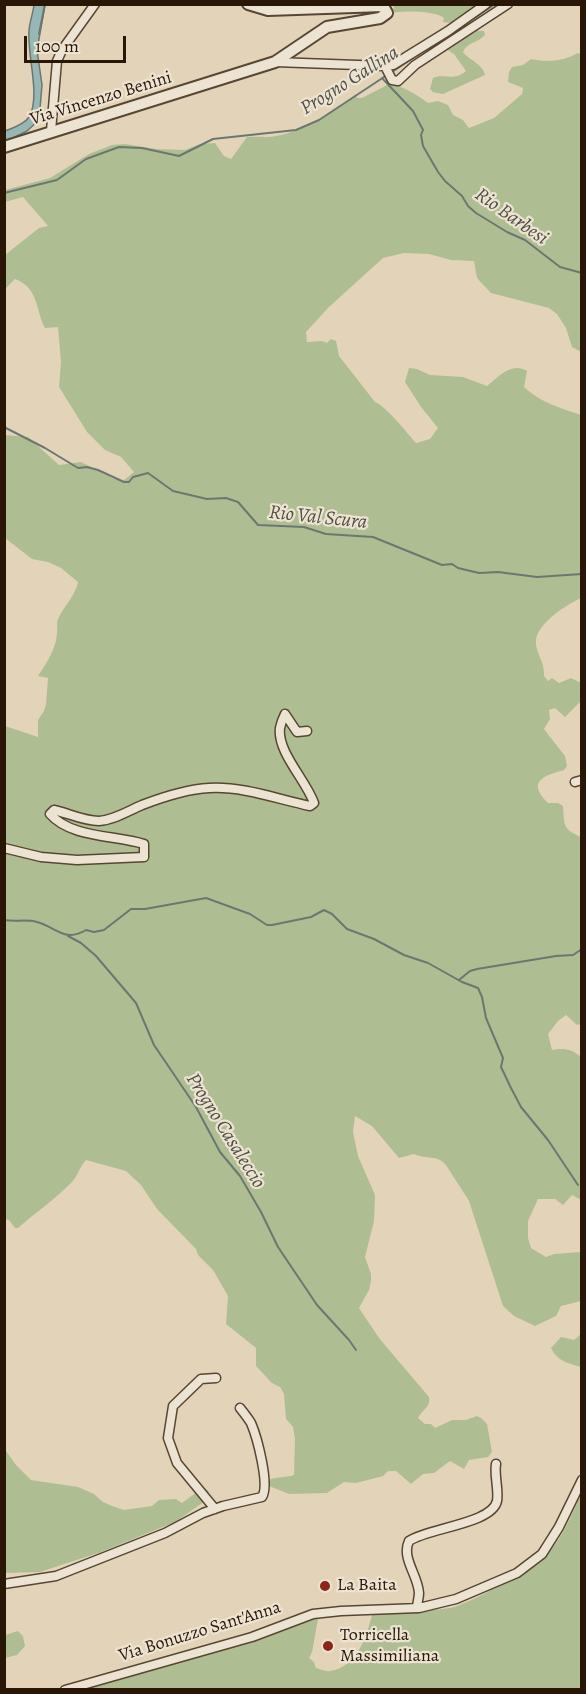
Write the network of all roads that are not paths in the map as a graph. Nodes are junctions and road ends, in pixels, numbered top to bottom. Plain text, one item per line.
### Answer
1 (94, 4) edge
2 (248, 4) edge
3 (486, 4) edge
4 (508, 4) edge
5 (275, 62) junction
6 (386, 68) junction
7 (51, 131) junction
8 (4, 147) edge
9 (307, 731) dead end
10 (4, 848) edge
11 (216, 1378) dead end
12 (240, 1408) dead end
13 (496, 1464) dead end
14 (582, 1480) edge
15 (215, 1509) junction
16 (4, 1584) edge
17 (417, 1608) junction
18 (65, 1689) edge

1 - 7 street
2 - 5 street
3 - 6 street, Via Vincenzo Benini
4 - 6 street
5 - 6 street, Via Vincenzo Benini
5 - 7 street, Via Vincenzo Benini
7 - 8 street, Via Vincenzo Benini
9 - 10 street
11 - 15 street
12 - 15 street
13 - 17 street
14 - 17 street, Via Bonuzzo Sant'Anna
15 - 16 street
17 - 18 street, Via Bonuzzo Sant'Anna

